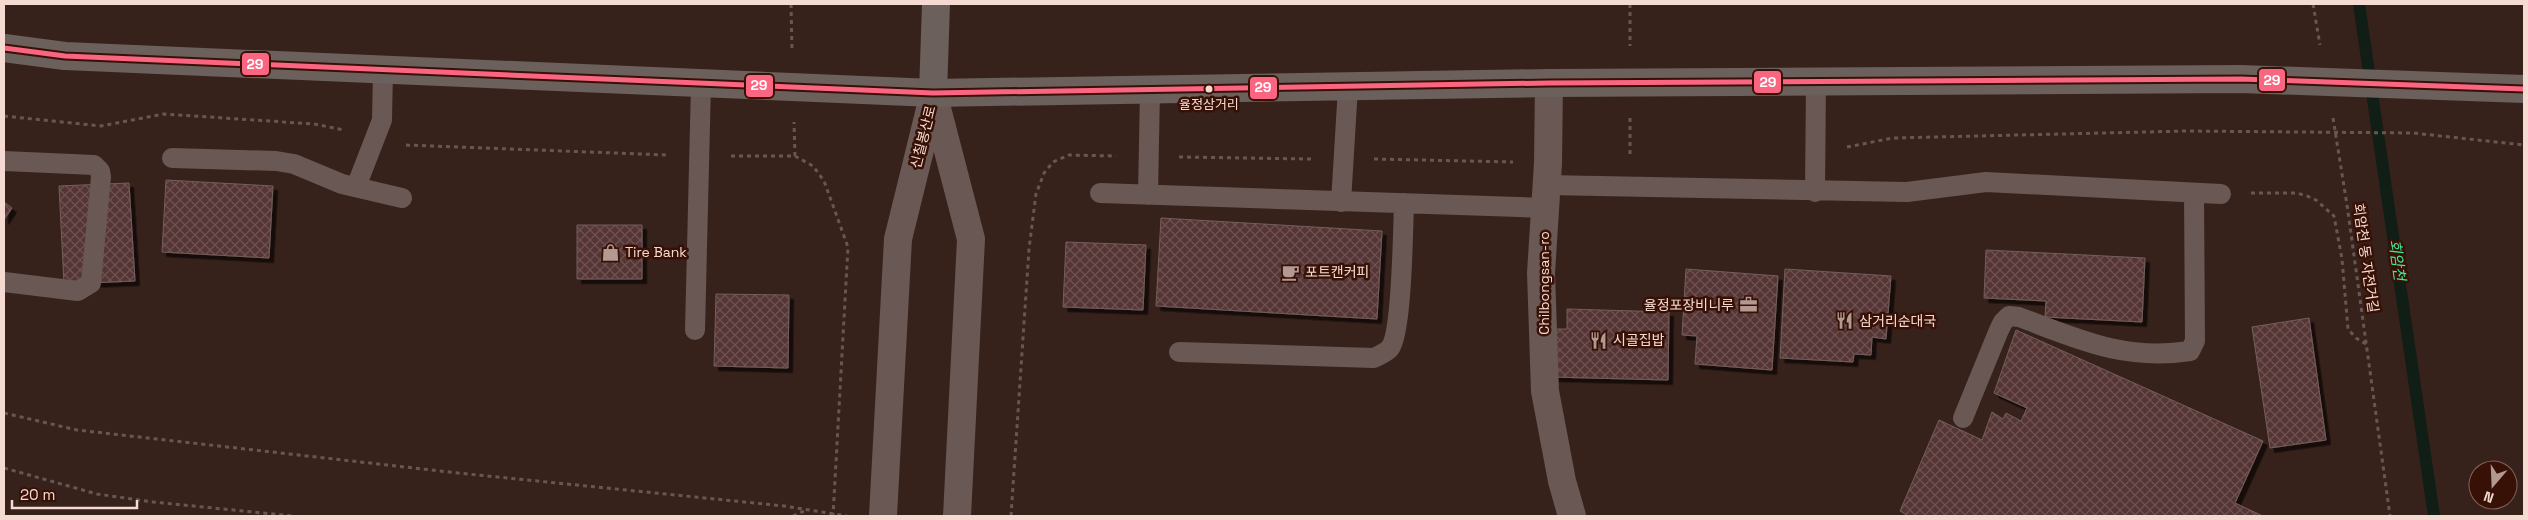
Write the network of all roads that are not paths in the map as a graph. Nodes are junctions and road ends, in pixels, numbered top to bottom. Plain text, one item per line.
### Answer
1 (936, 4) edge
2 (4, 48) edge
3 (383, 70) junction
4 (1816, 82) junction
5 (1549, 83) junction
6 (701, 84) junction
7 (1348, 87) junction
8 (2518, 89) edge
9 (1150, 90) junction
10 (934, 93) junction
11 (172, 158) dead end
12 (4, 161) edge
13 (356, 187) junction
14 (1816, 192) junction
15 (1100, 193) dead end
16 (2194, 193) junction
17 (2221, 194) road end
18 (1148, 195) junction
19 (1546, 196) junction
20 (402, 198) dead end
21 (1341, 202) junction
22 (1404, 203) junction
23 (4, 282) edge
24 (695, 330) dead end
25 (1179, 352) dead end
26 (1963, 418) dead end
27 (883, 516) edge
28 (957, 516) edge
29 (1572, 516) edge

1 - 10 main road
2 - 3 main road
3 - 6 main road
3 - 13 lane
4 - 5 main road
4 - 8 main road
4 - 14 lane
5 - 7 main road
5 - 19 street, Chilbongsan-ro
6 - 10 main road
6 - 24 lane
7 - 9 main road
7 - 21 lane
9 - 10 main road
9 - 18 lane
10 - 27 street, 신칠봉산로
10 - 28 street, 신칠봉산로
11 - 13 lane
12 - 23 lane
13 - 20 lane
14 - 16 lane
14 - 19 lane
15 - 18 lane
16 - 17 lane
16 - 26 lane
18 - 21 lane
19 - 22 lane
19 - 29 street, Chilbongsan-ro
21 - 22 lane
22 - 25 lane

